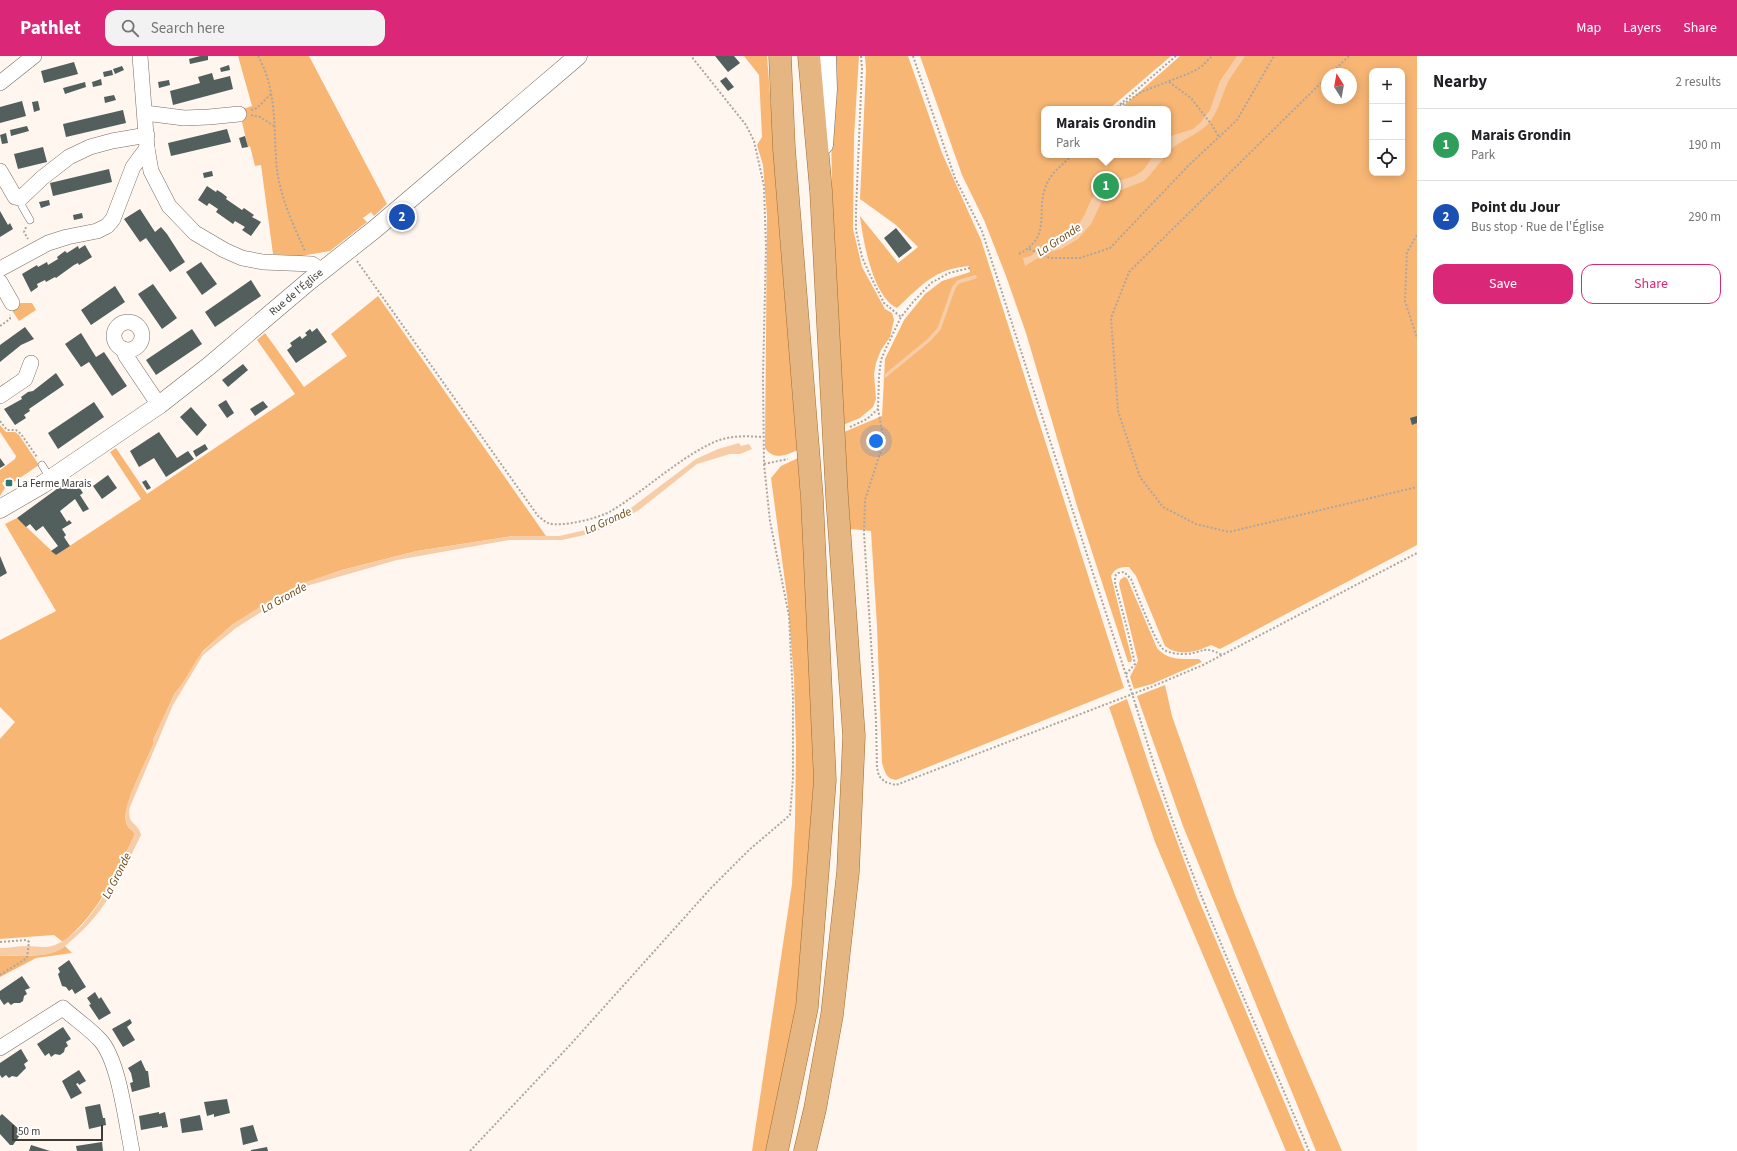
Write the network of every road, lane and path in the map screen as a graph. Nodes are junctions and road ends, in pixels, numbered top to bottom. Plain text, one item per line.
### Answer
1 (34, 56) edge
2 (140, 56) edge
3 (258, 56) edge
4 (578, 56) edge
5 (691, 56) edge
6 (773, 56) edge
7 (780, 56) edge
8 (809, 56) edge
9 (827, 56) edge
10 (861, 56) edge
11 (913, 56) edge
12 (1176, 56) edge
13 (1212, 56) edge
14 (1274, 56) edge
15 (1349, 56) edge
16 (1336, 68) edge
17 (1169, 82) junction
18 (0, 83) edge
19 (1321, 83) edge
20 (272, 93) junction
21 (1118, 106) edge
22 (1120, 106) edge
23 (145, 113) junction
24 (239, 114) junction
25 (274, 126) junction
26 (1219, 137) junction
27 (147, 142) junction
28 (784, 148) junction
29 (1069, 158) edge
30 (0, 171) edge
31 (821, 191) junction
32 (21, 198) junction
33 (30, 220) joint
34 (1417, 235) edge
35 (1029, 248) junction
36 (34, 251) junction
37 (1019, 254) dead end
38 (354, 256) dead end
39 (317, 268) junction
40 (970, 268) dead end
41 (0, 269) edge
42 (0, 282) edge
43 (12, 303) dead end
44 (901, 318) junction
45 (1417, 338) edge
46 (123, 349) dead end
47 (31, 363) dead end
48 (0, 396) edge
49 (160, 405) junction
50 (878, 409) junction
51 (0, 421) edge
52 (845, 430) dead end
53 (763, 437) junction
54 (788, 459) dead end
55 (764, 464) junction
56 (46, 472) junction
57 (1417, 487) edge
58 (0, 509) edge
59 (1417, 553) edge
60 (1222, 655) junction
61 (1126, 674) junction
62 (0, 942) edge
63 (0, 975) edge
64 (0, 1048) edge
65 (132, 1151) edge
66 (470, 1151) edge
67 (777, 1151) edge
68 (804, 1151) edge
69 (1309, 1151) edge

1 - 18 street
2 - 23 street
3 - 20 path
4 - 39 street, Rue de l'Église
5 - 53 path
6 - 28 main road
7 - 28 main road
8 - 31 main road
9 - 31 street
10 - 44 path
11 - 61 path
12 - 21 path
13 - 17 path
14 - 26 path
15 - 16 path
17 - 22 path
17 - 26 path
19 - 57 path
20 - 24 path
20 - 25 path
23 - 24 street
23 - 27 street
24 - 25 path
25 - 39 path
26 - 35 path
27 - 32 street
27 - 36 street
27 - 39 street
28 - 67 main road
29 - 35 path
30 - 32 street
31 - 68 main road
32 - 33 lane
33 - 36 path
34 - 45 path
35 - 37 path
36 - 41 street
38 - 53 path
39 - 49 street, Rue de l'Église
40 - 44 path
42 - 43 street
44 - 50 path
46 - 49 street
47 - 48 street
49 - 56 street, Rue de l'Église
50 - 52 path
50 - 60 path
51 - 56 path
53 - 55 path
54 - 55 path
55 - 66 path
56 - 58 street, Rue de l'Église
59 - 60 path
60 - 61 path
61 - 69 path, bridge
62 - 63 path
64 - 65 street

